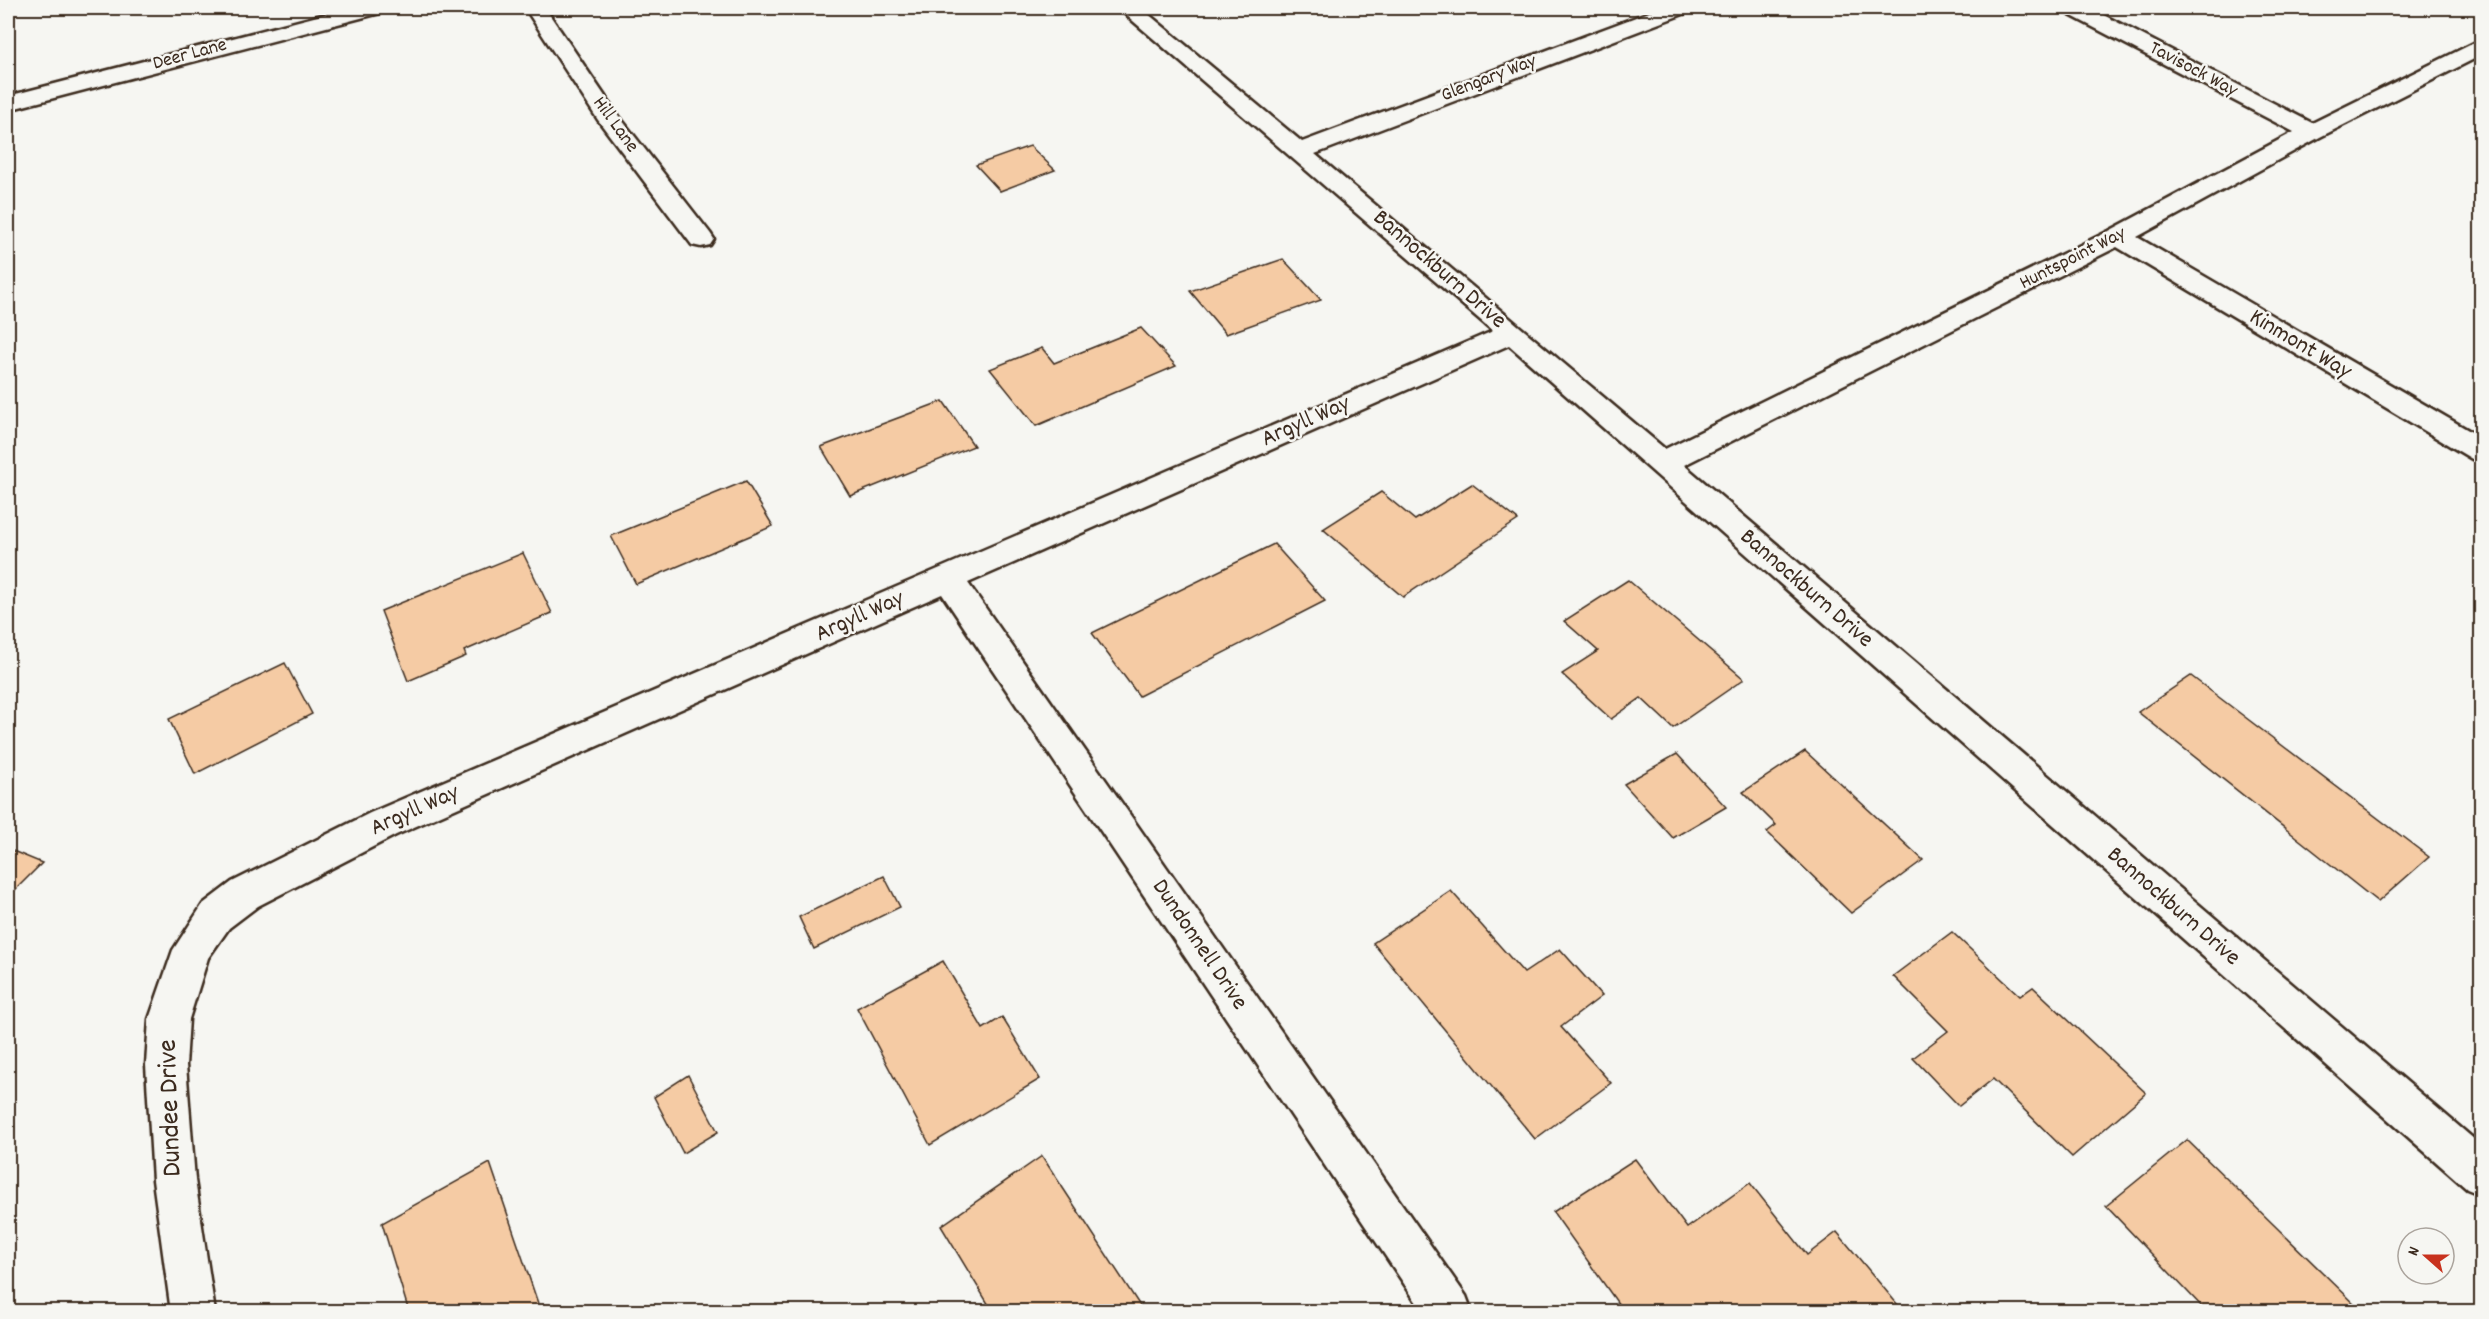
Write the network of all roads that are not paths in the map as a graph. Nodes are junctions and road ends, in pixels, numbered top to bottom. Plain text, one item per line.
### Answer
1 (372, 8) edge
2 (535, 8) edge
3 (1128, 8) edge
4 (1678, 8) edge
5 (2074, 8) edge
6 (2481, 46) edge
7 (8, 103) edge
8 (2312, 132) junction
9 (1300, 151) junction
10 (2118, 237) junction
11 (701, 239) dead end
12 (1512, 333) junction
13 (2481, 453) edge
14 (1661, 464) junction
15 (948, 578) junction
16 (216, 916) joint
17 (2481, 1174) edge
18 (193, 1311) edge
19 (1450, 1311) edge

1 - 7 street, Deer Lane
2 - 11 street, Hill Lane
3 - 9 street, Bannockburn Drive
4 - 9 street, Glengary Way
5 - 8 street, Tavisock Way
6 - 8 street, Huntspoint Way
8 - 10 street, Huntspoint Way
9 - 12 street, Bannockburn Drive
10 - 13 street, Kinmont Way
10 - 14 street, Huntspoint Way
12 - 14 street, Bannockburn Drive
12 - 15 street, Argyll Way
14 - 17 street, Bannockburn Drive
15 - 16 street, Argyll Way
15 - 19 street, Dundonnell Drive
16 - 18 street, Dundee Drive

